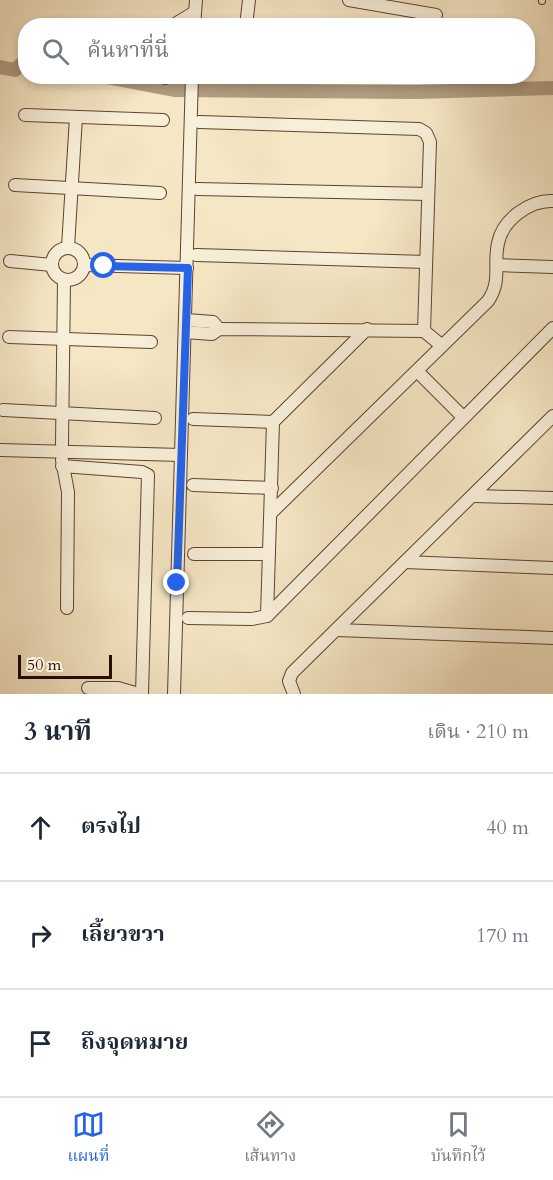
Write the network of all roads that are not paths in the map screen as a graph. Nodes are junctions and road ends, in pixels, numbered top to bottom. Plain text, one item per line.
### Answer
1 (249, 0) edge
2 (349, 0) edge
3 (195, 6) edge
4 (436, 15) dead end
5 (181, 18) edge
6 (247, 18) edge
7 (192, 84) edge
8 (25, 115) dead end
9 (76, 117) junction
10 (196, 117) junction
11 (163, 120) dead end
12 (15, 185) dead end
13 (72, 187) junction
14 (197, 189) dead end
15 (160, 193) dead end
16 (428, 194) junction
17 (553, 201) edge
18 (68, 247) junction
19 (196, 255) dead end
20 (10, 261) dead end
21 (426, 262) junction
22 (52, 265) junction
23 (84, 265) junction
24 (497, 265) junction
25 (553, 267) edge
26 (188, 268) junction
27 (64, 280) junction
28 (185, 326) junction
29 (553, 328) edge
30 (367, 329) junction
31 (424, 331) junction
32 (9, 337) dead end
33 (63, 338) junction
34 (151, 342) dead end
35 (441, 345) junction
36 (417, 371) junction
37 (3, 410) dead end
38 (62, 413) junction
39 (553, 416) edge
40 (463, 417) junction
41 (155, 418) dead end
42 (193, 419) dead end
43 (273, 422) junction
44 (548, 427) edge
45 (0, 450) edge
46 (62, 455) junction
47 (181, 455) junction
48 (193, 485) dead end
49 (272, 488) junction
50 (474, 496) junction
51 (553, 498) edge
52 (271, 513) junction
53 (194, 554) dead end
54 (269, 554) junction
55 (405, 562) junction
56 (553, 568) edge
57 (67, 608) dead end
58 (267, 616) junction
59 (188, 618) dead end
60 (337, 630) junction
61 (553, 638) edge
62 (88, 688) dead end
63 (140, 694) edge
64 (174, 694) edge
65 (294, 694) edge

1 - 6 street
2 - 4 street
3 - 5 street
7 - 10 street
8 - 9 street
9 - 11 street
9 - 13 street
10 - 16 street
10 - 26 street
12 - 13 street
13 - 15 street
13 - 18 street
14 - 16 street
16 - 21 street
17 - 24 street
18 - 22 street
18 - 23 street
19 - 21 street
20 - 22 street
21 - 31 street
22 - 27 street
23 - 26 street
23 - 27 street
24 - 25 street
24 - 35 street
26 - 28 street
27 - 33 street
28 - 30 street
28 - 47 street
29 - 40 street
30 - 31 street
30 - 43 street
31 - 35 street
32 - 33 street
33 - 34 street
33 - 38 street
35 - 36 street
36 - 40 street
36 - 52 street
37 - 38 street
38 - 41 street
38 - 46 street
39 - 44 street
40 - 58 street
42 - 43 street
43 - 49 street
44 - 50 street
45 - 46 street
46 - 47 street
46 - 57 street
46 - 63 street
47 - 64 street
48 - 49 street
49 - 52 street
50 - 51 street
50 - 55 street
52 - 54 street
53 - 54 street
54 - 58 street
55 - 56 street
55 - 60 street
58 - 59 street
60 - 61 street
60 - 65 street
62 - 63 street

